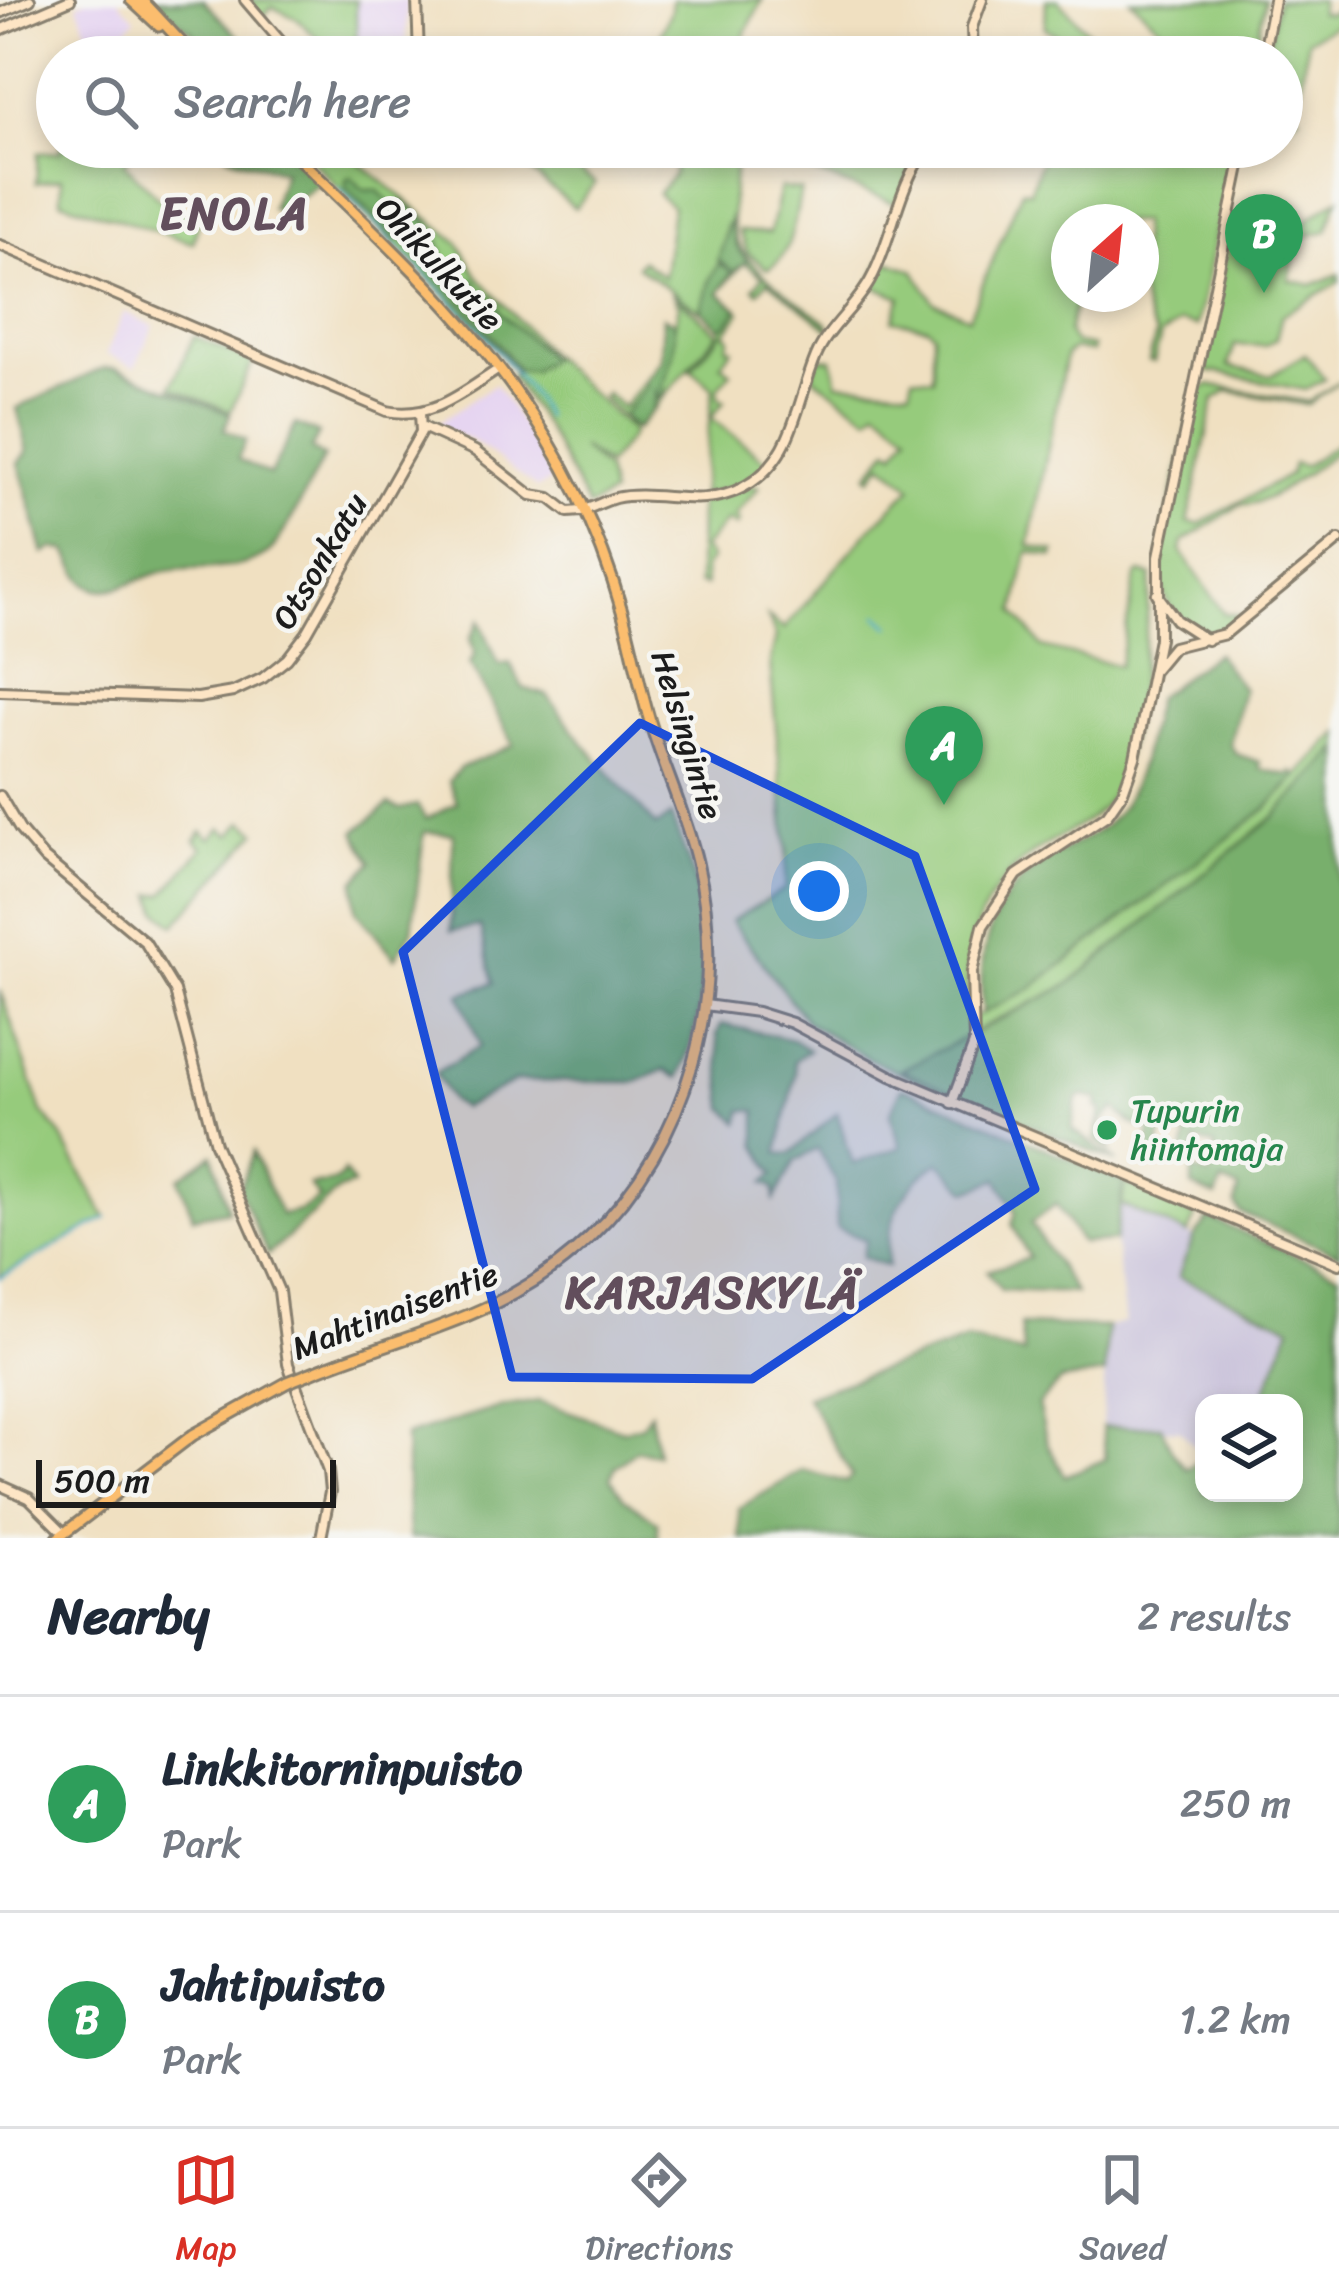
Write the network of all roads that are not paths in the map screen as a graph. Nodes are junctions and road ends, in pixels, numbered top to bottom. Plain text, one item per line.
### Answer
1 (30, 0) edge
2 (70, 0) edge
3 (131, 0) edge
4 (142, 0) edge
5 (244, 0) edge
6 (417, 0) edge
7 (982, 0) edge
8 (1274, 0) edge
9 (0, 13) edge
10 (0, 30) edge
11 (172, 36) edge
12 (175, 36) edge
13 (276, 36) edge
14 (418, 36) edge
15 (972, 36) edge
16 (1267, 36) edge
17 (308, 168) edge
18 (915, 168) edge
19 (1240, 168) edge
20 (0, 245) edge
21 (499, 369) junction
22 (421, 412) junction
23 (423, 427) junction
24 (1339, 540) edge
25 (1156, 592) junction
26 (1176, 620) junction
27 (1160, 625) junction
28 (1184, 628) junction
29 (1159, 639) junction
30 (1208, 640) junction
31 (1177, 645) junction
32 (1153, 672) junction
33 (0, 691) edge
34 (0, 796) edge
35 (705, 1005) junction
36 (952, 1102) junction
37 (1339, 1264) edge
38 (0, 1485) edge
39 (61, 1536) edge
40 (321, 1538) edge

1 - 9 street
2 - 10 street
3 - 11 main road
4 - 12 main road
5 - 13 street
6 - 14 street
7 - 15 street
8 - 16 street
17 - 21 main road, Ohikulkutie
18 - 23 street
19 - 25 street
20 - 22 street
21 - 22 street
21 - 35 main road, Helsingintie
22 - 23 street
23 - 33 street, Otsonkatu
24 - 30 street
25 - 26 street
25 - 27 street
26 - 27 street
26 - 28 street
27 - 29 street
28 - 30 street
28 - 31 street
29 - 31 street
29 - 32 street
30 - 31 street
31 - 32 street
32 - 36 street
34 - 40 street
35 - 36 street
35 - 39 main road, Mahtinaisentie, bridge
36 - 37 street
38 - 39 street

